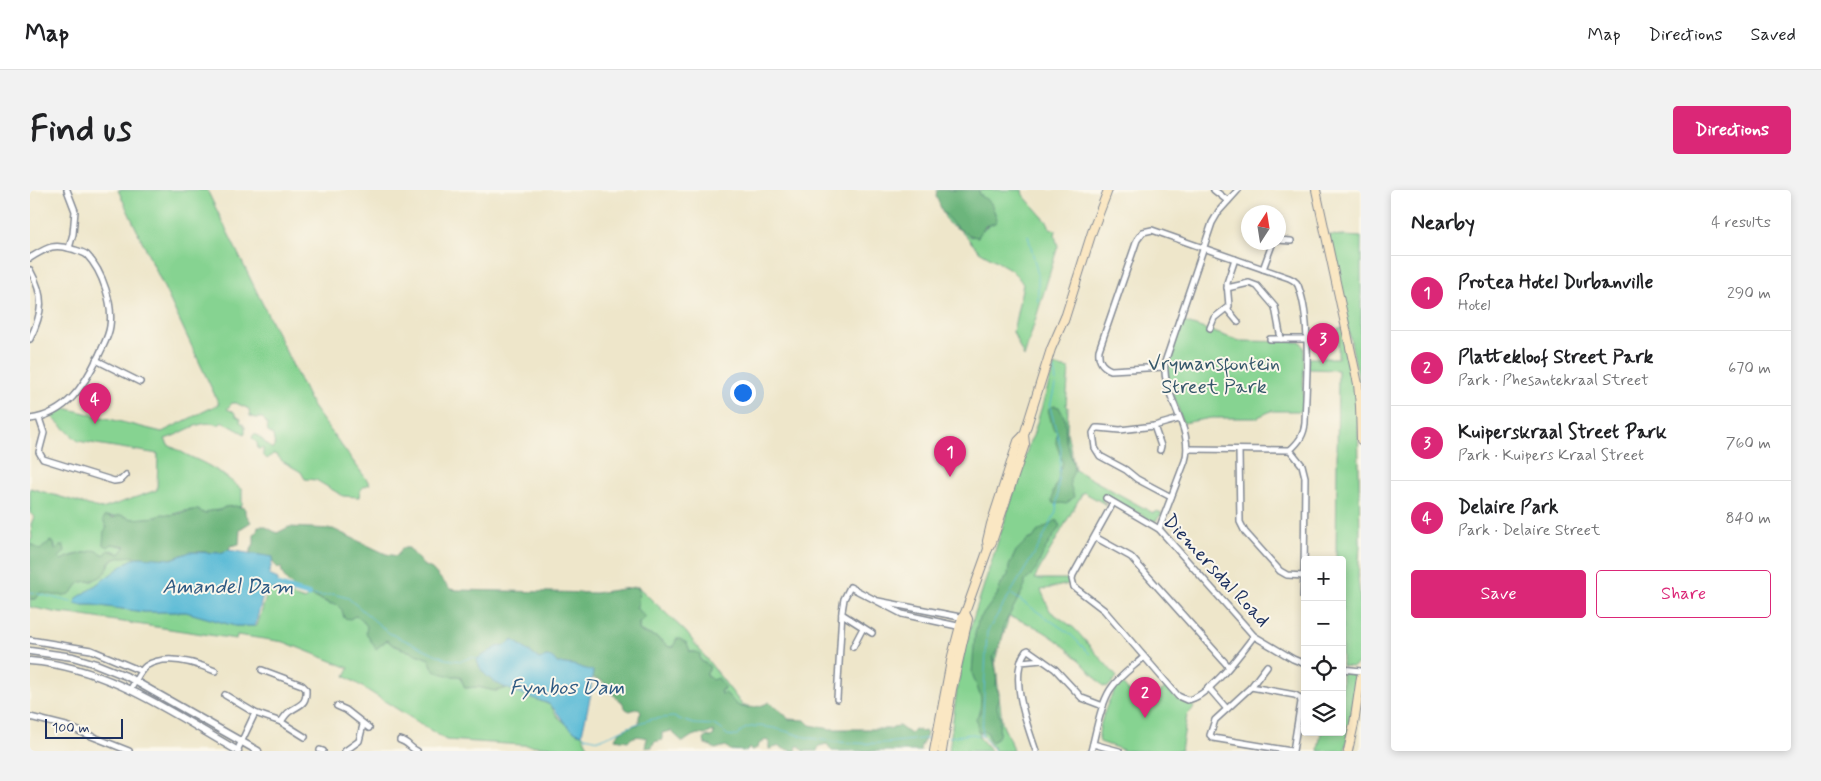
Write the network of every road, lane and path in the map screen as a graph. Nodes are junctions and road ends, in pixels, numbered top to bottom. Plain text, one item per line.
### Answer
1 (67, 190) edge
2 (1108, 190) edge
3 (1214, 190) edge
4 (1238, 190) edge
5 (1316, 190) edge
6 (1228, 201) junction
7 (1286, 241) edge
8 (1291, 241) dead end
9 (69, 248) junction
10 (1203, 248) junction
11 (1270, 250) edge
12 (30, 258) edge
13 (1235, 259) junction
14 (1263, 269) junction
15 (30, 270) edge
16 (1227, 288) junction
17 (1227, 309) junction
18 (1238, 322) dead end
19 (1210, 328) dead end
20 (30, 339) edge
21 (1270, 339) dead end
22 (1282, 339) junction
23 (1306, 339) junction
24 (96, 360) junction
25 (1164, 367) junction
26 (140, 382) dead end
27 (39, 418) junction
28 (30, 419) edge
29 (1179, 419) junction
30 (1154, 426) junction
31 (1361, 440) edge
32 (1188, 449) junction
33 (1160, 450) dead end
34 (1239, 450) junction
35 (1290, 450) junction
36 (126, 475) dead end
37 (1171, 497) junction
38 (1106, 498) dead end
39 (1113, 502) junction
40 (1159, 529) junction
41 (1095, 537) junction
42 (1304, 556) edge
43 (1301, 576) edge
44 (874, 600) junction
45 (842, 614) junction
46 (965, 617) junction
47 (951, 624) junction
48 (963, 627) junction
49 (863, 628) junction
50 (872, 633) dead end
51 (1254, 636) junction
52 (30, 640) edge
53 (853, 647) dead end
54 (30, 651) edge
55 (1144, 657) junction
56 (1043, 660) junction
57 (30, 661) edge
58 (1021, 662) junction
59 (1301, 662) edge
60 (1267, 666) dead end
61 (1229, 667) junction
62 (1346, 669) edge
63 (262, 670) dead end
64 (141, 671) junction
65 (216, 671) dead end
66 (1361, 671) edge
67 (1361, 677) edge
68 (135, 681) junction
69 (1208, 687) junction
70 (1251, 688) junction
71 (130, 690) junction
72 (226, 695) dead end
73 (837, 699) dead end
74 (944, 704) junction
75 (337, 706) dead end
76 (1104, 706) junction
77 (1226, 709) junction
78 (255, 713) junction
79 (30, 717) edge
80 (944, 721) junction
81 (280, 722) junction
82 (362, 724) junction
83 (369, 728) dead end
84 (305, 737) dead end
85 (400, 740) dead end
86 (242, 742) junction
87 (1093, 744) junction
88 (413, 750) edge
89 (129, 751) edge
90 (238, 751) edge
91 (258, 751) edge
92 (345, 751) edge
93 (938, 751) edge
94 (1036, 751) edge
95 (1091, 751) edge
96 (1119, 751) edge
97 (1292, 751) edge
98 (1348, 751) edge

1 - 9 street
2 - 46 main road
3 - 6 street
4 - 6 street
5 - 31 main road
6 - 10 street
7 - 8 street
9 - 12 street
9 - 24 street
10 - 13 street
10 - 25 street
10 - 25 street
11 - 14 street
13 - 14 street
13 - 16 street
14 - 23 street
15 - 20 street
16 - 17 street
16 - 22 street
17 - 18 street
17 - 19 street
21 - 22 street
22 - 23 street
23 - 35 street
24 - 26 street
24 - 27 street
25 - 29 street
27 - 28 street
27 - 36 street
29 - 30 street
29 - 32 street
30 - 33 street
30 - 37 street
32 - 34 street
32 - 37 street
34 - 35 street
34 - 43 street
35 - 42 street
37 - 40 street
38 - 39 street, Diemersdal Road
39 - 40 street, Diemersdal Road
39 - 41 street
40 - 51 street, Diemersdal Road
41 - 55 street
41 - 61 street
44 - 45 street
44 - 46 street
44 - 47 street
45 - 49 street
45 - 73 street
46 - 48 main road
47 - 48 street
47 - 74 main road
48 - 74 main road
48 - 80 main road
49 - 50 street
49 - 53 street
51 - 59 street, Diemersdal Road
51 - 61 street
52 - 64 street
54 - 68 street
55 - 69 street
55 - 76 street
56 - 58 street
56 - 58 street
56 - 76 street
57 - 71 street
58 - 94 street
60 - 70 street
61 - 69 street
62 - 66 street
63 - 81 street
64 - 65 street
64 - 68 street
67 - 98 main road
68 - 71 street
68 - 86 street
69 - 77 street
70 - 77 street
70 - 97 street
71 - 90 street
72 - 78 street
74 - 80 main road
75 - 82 street
76 - 87 street
77 - 97 street
78 - 81 street
78 - 86 street
79 - 89 street
80 - 93 main road
81 - 84 street
82 - 83 street
82 - 92 street
85 - 88 street
86 - 90 street
86 - 91 street
87 - 95 street
87 - 96 street

